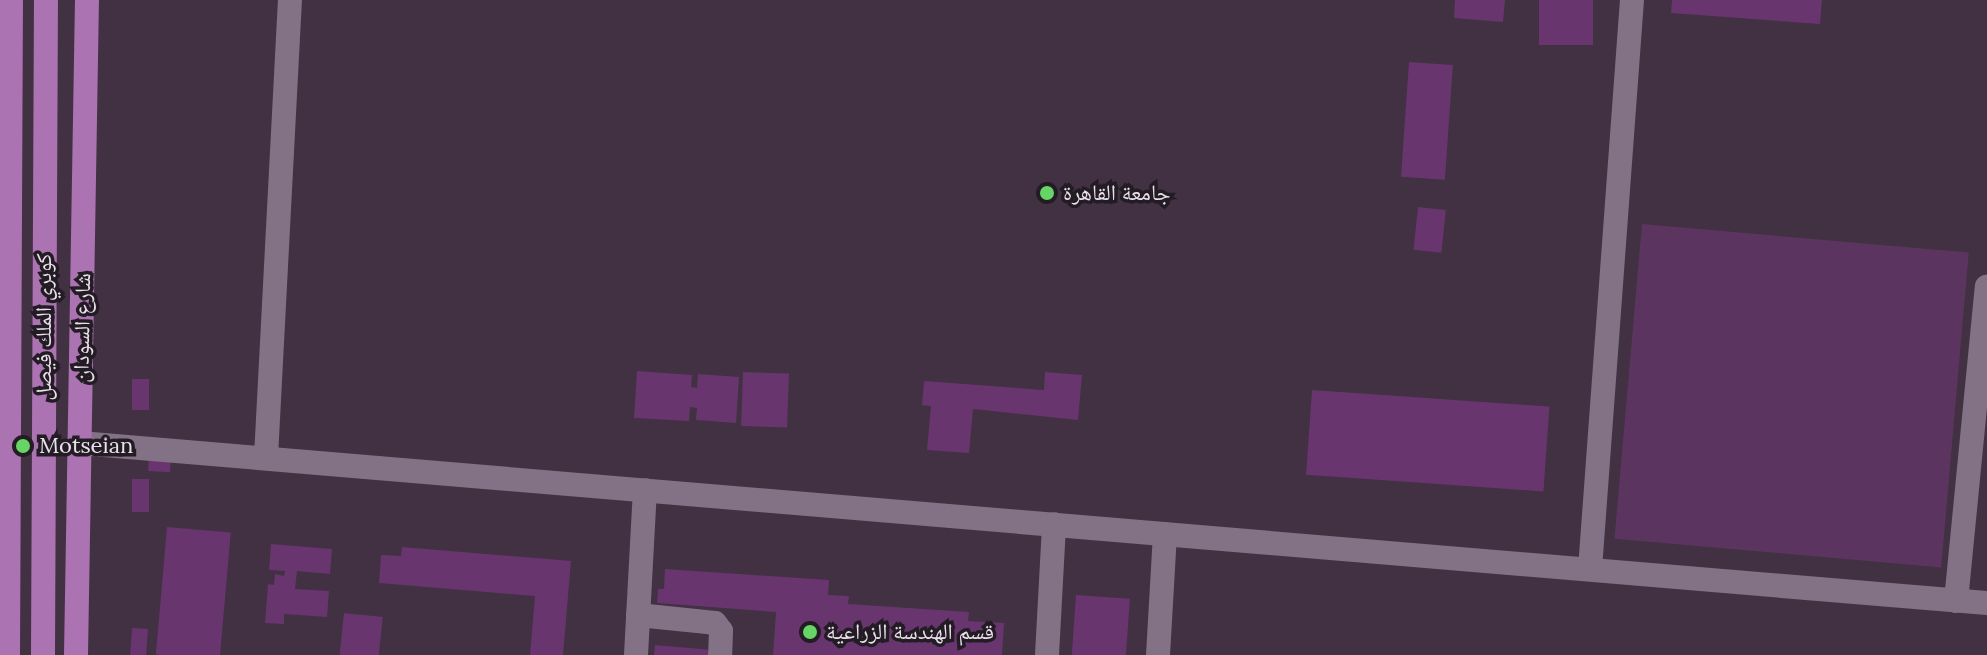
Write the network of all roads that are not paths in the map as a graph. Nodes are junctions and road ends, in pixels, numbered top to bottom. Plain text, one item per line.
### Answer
1 (11, 0) edge
2 (46, 0) edge
3 (87, 0) edge
4 (290, 0) edge
5 (1632, 0) edge
6 (1987, 287) edge
7 (80, 443) junction
8 (266, 457) junction
9 (645, 490) junction
10 (1054, 524) junction
11 (1165, 534) junction
12 (1590, 569) junction
13 (1956, 601) junction
14 (1987, 603) edge
15 (638, 615) junction
16 (8, 655) edge
17 (43, 655) edge
18 (76, 655) edge
19 (636, 655) edge
20 (720, 655) edge
21 (1047, 655) edge
22 (1158, 655) edge

1 - 16 main road, كوبري الملك فيصل
2 - 17 main road, كوبري الملك فيصل
3 - 7 main road, شارع السودان
4 - 8 lane
5 - 12 lane
6 - 13 lane
7 - 8 lane
7 - 18 main road, شارع السودان
8 - 9 lane
9 - 10 lane
9 - 15 lane
10 - 11 lane
10 - 21 lane
11 - 12 lane
11 - 22 lane
12 - 13 lane
13 - 14 lane
15 - 19 lane
15 - 20 lane

